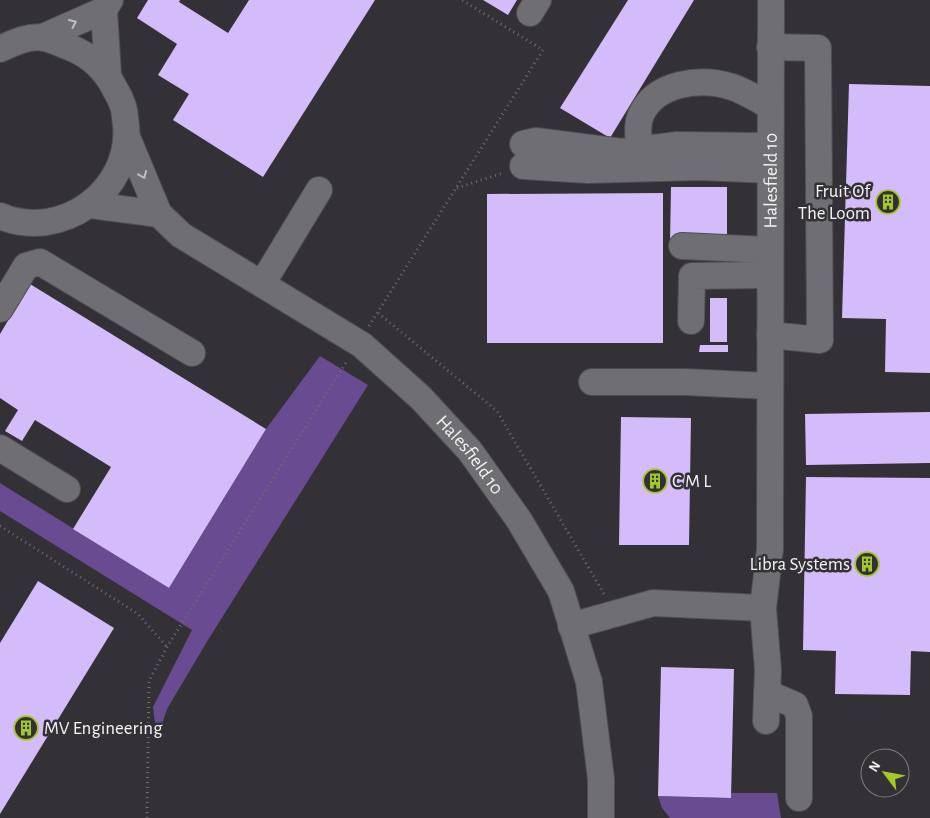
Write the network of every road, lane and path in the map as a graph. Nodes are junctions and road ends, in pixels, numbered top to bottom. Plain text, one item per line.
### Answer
1 (462, 0) edge
2 (771, 0) edge
3 (107, 5) edge
4 (42, 37) junction
5 (770, 48) junction
6 (0, 49) edge
7 (108, 74) junction
8 (770, 106) junction
9 (127, 137) junction
10 (639, 150) junction
11 (523, 155) junction
12 (770, 158) junction
13 (456, 189) junction
14 (319, 190) dead end
15 (90, 204) junction
16 (159, 214) junction
17 (2, 219) edge
18 (682, 246) dead end
19 (770, 262) junction
20 (262, 284) junction
21 (0, 309) edge
22 (378, 313) junction
23 (691, 321) dead end
24 (368, 329) dead end
25 (770, 335) junction
26 (192, 353) dead end
27 (350, 357) dead end
28 (592, 382) dead end
29 (770, 386) junction
30 (0, 448) edge
31 (67, 489) dead end
32 (0, 526) edge
33 (763, 608) junction
34 (616, 613) junction
35 (571, 626) junction
36 (167, 647) junction
37 (767, 693) junction
38 (766, 721) dead end
39 (799, 798) dead end
40 (148, 818) edge
41 (601, 818) edge

1 - 13 path
2 - 5 street, Halesfield 10
4 -> 3 street
3 - 7 street
4 - 6 street
4 - 7 street
5 - 8 street, Halesfield 10
5 - 25 street
7 - 9 street
8 - 10 street
8 - 12 street, Halesfield 10
9 - 15 street
9 -> 16 street, Halesfield 10
10 - 11 street
10 - 12 street
11 - 12 street
11 - 13 path
12 - 19 street, Halesfield 10
13 - 22 path
14 - 20 street
15 - 16 street
15 - 17 street
16 - 20 street, Halesfield 10
18 - 19 street
19 - 23 street
19 - 25 street, Halesfield 10
20 - 35 street, Halesfield 10
21 - 26 street
22 - 24 path
22 - 34 path
25 - 29 street, Halesfield 10
27 - 36 path
28 - 29 street
29 - 33 street, Halesfield 10
30 - 31 street
32 - 36 path
33 - 34 street
33 - 37 street, Halesfield 10
34 - 35 street
35 - 41 street, Halesfield 10
36 - 40 path
37 - 38 street, Halesfield 10
37 - 39 street

